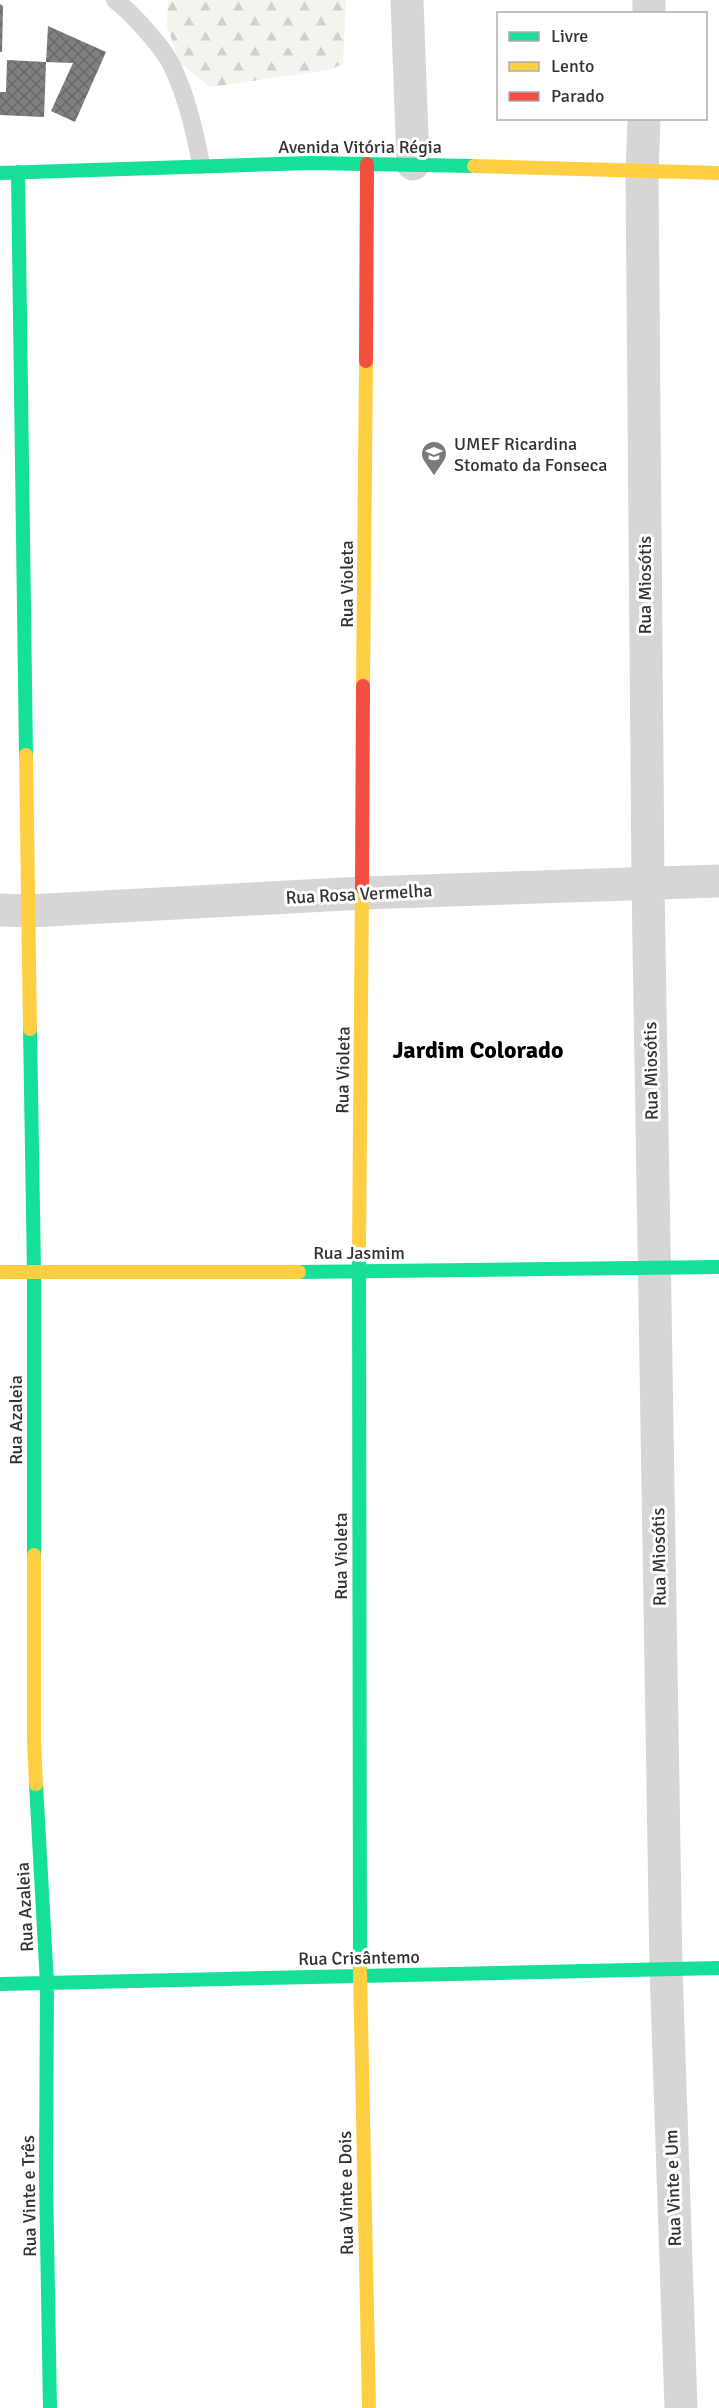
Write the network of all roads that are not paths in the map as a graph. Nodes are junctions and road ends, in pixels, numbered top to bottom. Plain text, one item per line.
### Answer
1 (115, 0) edge
2 (407, 0) edge
3 (644, 120) edge
4 (367, 164) junction
5 (413, 164) junction
6 (201, 165) junction
7 (0, 172) edge
8 (18, 172) junction
9 (719, 173) edge
10 (642, 174) junction
11 (719, 881) edge
12 (648, 883) junction
13 (363, 893) junction
14 (14, 911) edge
15 (719, 1267) edge
16 (654, 1269) junction
17 (0, 1272) edge
18 (33, 1272) junction
19 (359, 1272) junction
20 (666, 1968) junction
21 (719, 1968) edge
22 (360, 1976) junction
23 (0, 1984) edge
24 (47, 1984) junction
25 (50, 2408) edge
26 (369, 2408) edge
27 (681, 2408) edge

1 - 6 lane
2 - 5 street
3 - 10 street, Rua Miosótis
4 - 5 street, Avenida Vitória Régia
4 - 6 street, Avenida Vitória Régia
4 - 13 street, Rua Violeta
5 - 10 street, Avenida Vitória Régia
6 - 8 street, Avenida Vitória Régia
7 - 8 street, Avenida Vitória Régia
8 - 14 street, Rua Azaleia
9 - 10 street, Avenida Vitória Régia
10 - 12 street, Rua Miosótis
11 - 12 street, Rua Rosa Vermelha
12 - 13 street, Rua Rosa Vermelha
12 - 16 street, Rua Miosótis
13 - 14 street, Rua Rosa Vermelha
13 - 19 street, Rua Violeta
14 - 18 street, Rua Azaleia
15 - 16 street, Rua Jasmim
16 - 19 street, Rua Jasmim
16 - 20 street, Rua Miosótis
17 - 18 street, Rua Jasmim
18 - 19 street, Rua Jasmim
18 - 24 street, Rua Azaleia
19 - 22 street, Rua Violeta
20 - 21 street, Rua Crisântemo
20 - 22 street, Rua Crisântemo
20 - 27 street, Rua Vinte e Um
22 - 24 street, Rua Crisântemo
22 - 26 street, Rua Vinte e Dois
23 - 24 street, Rua Crisântemo
24 - 25 street, Rua Vinte e Três

